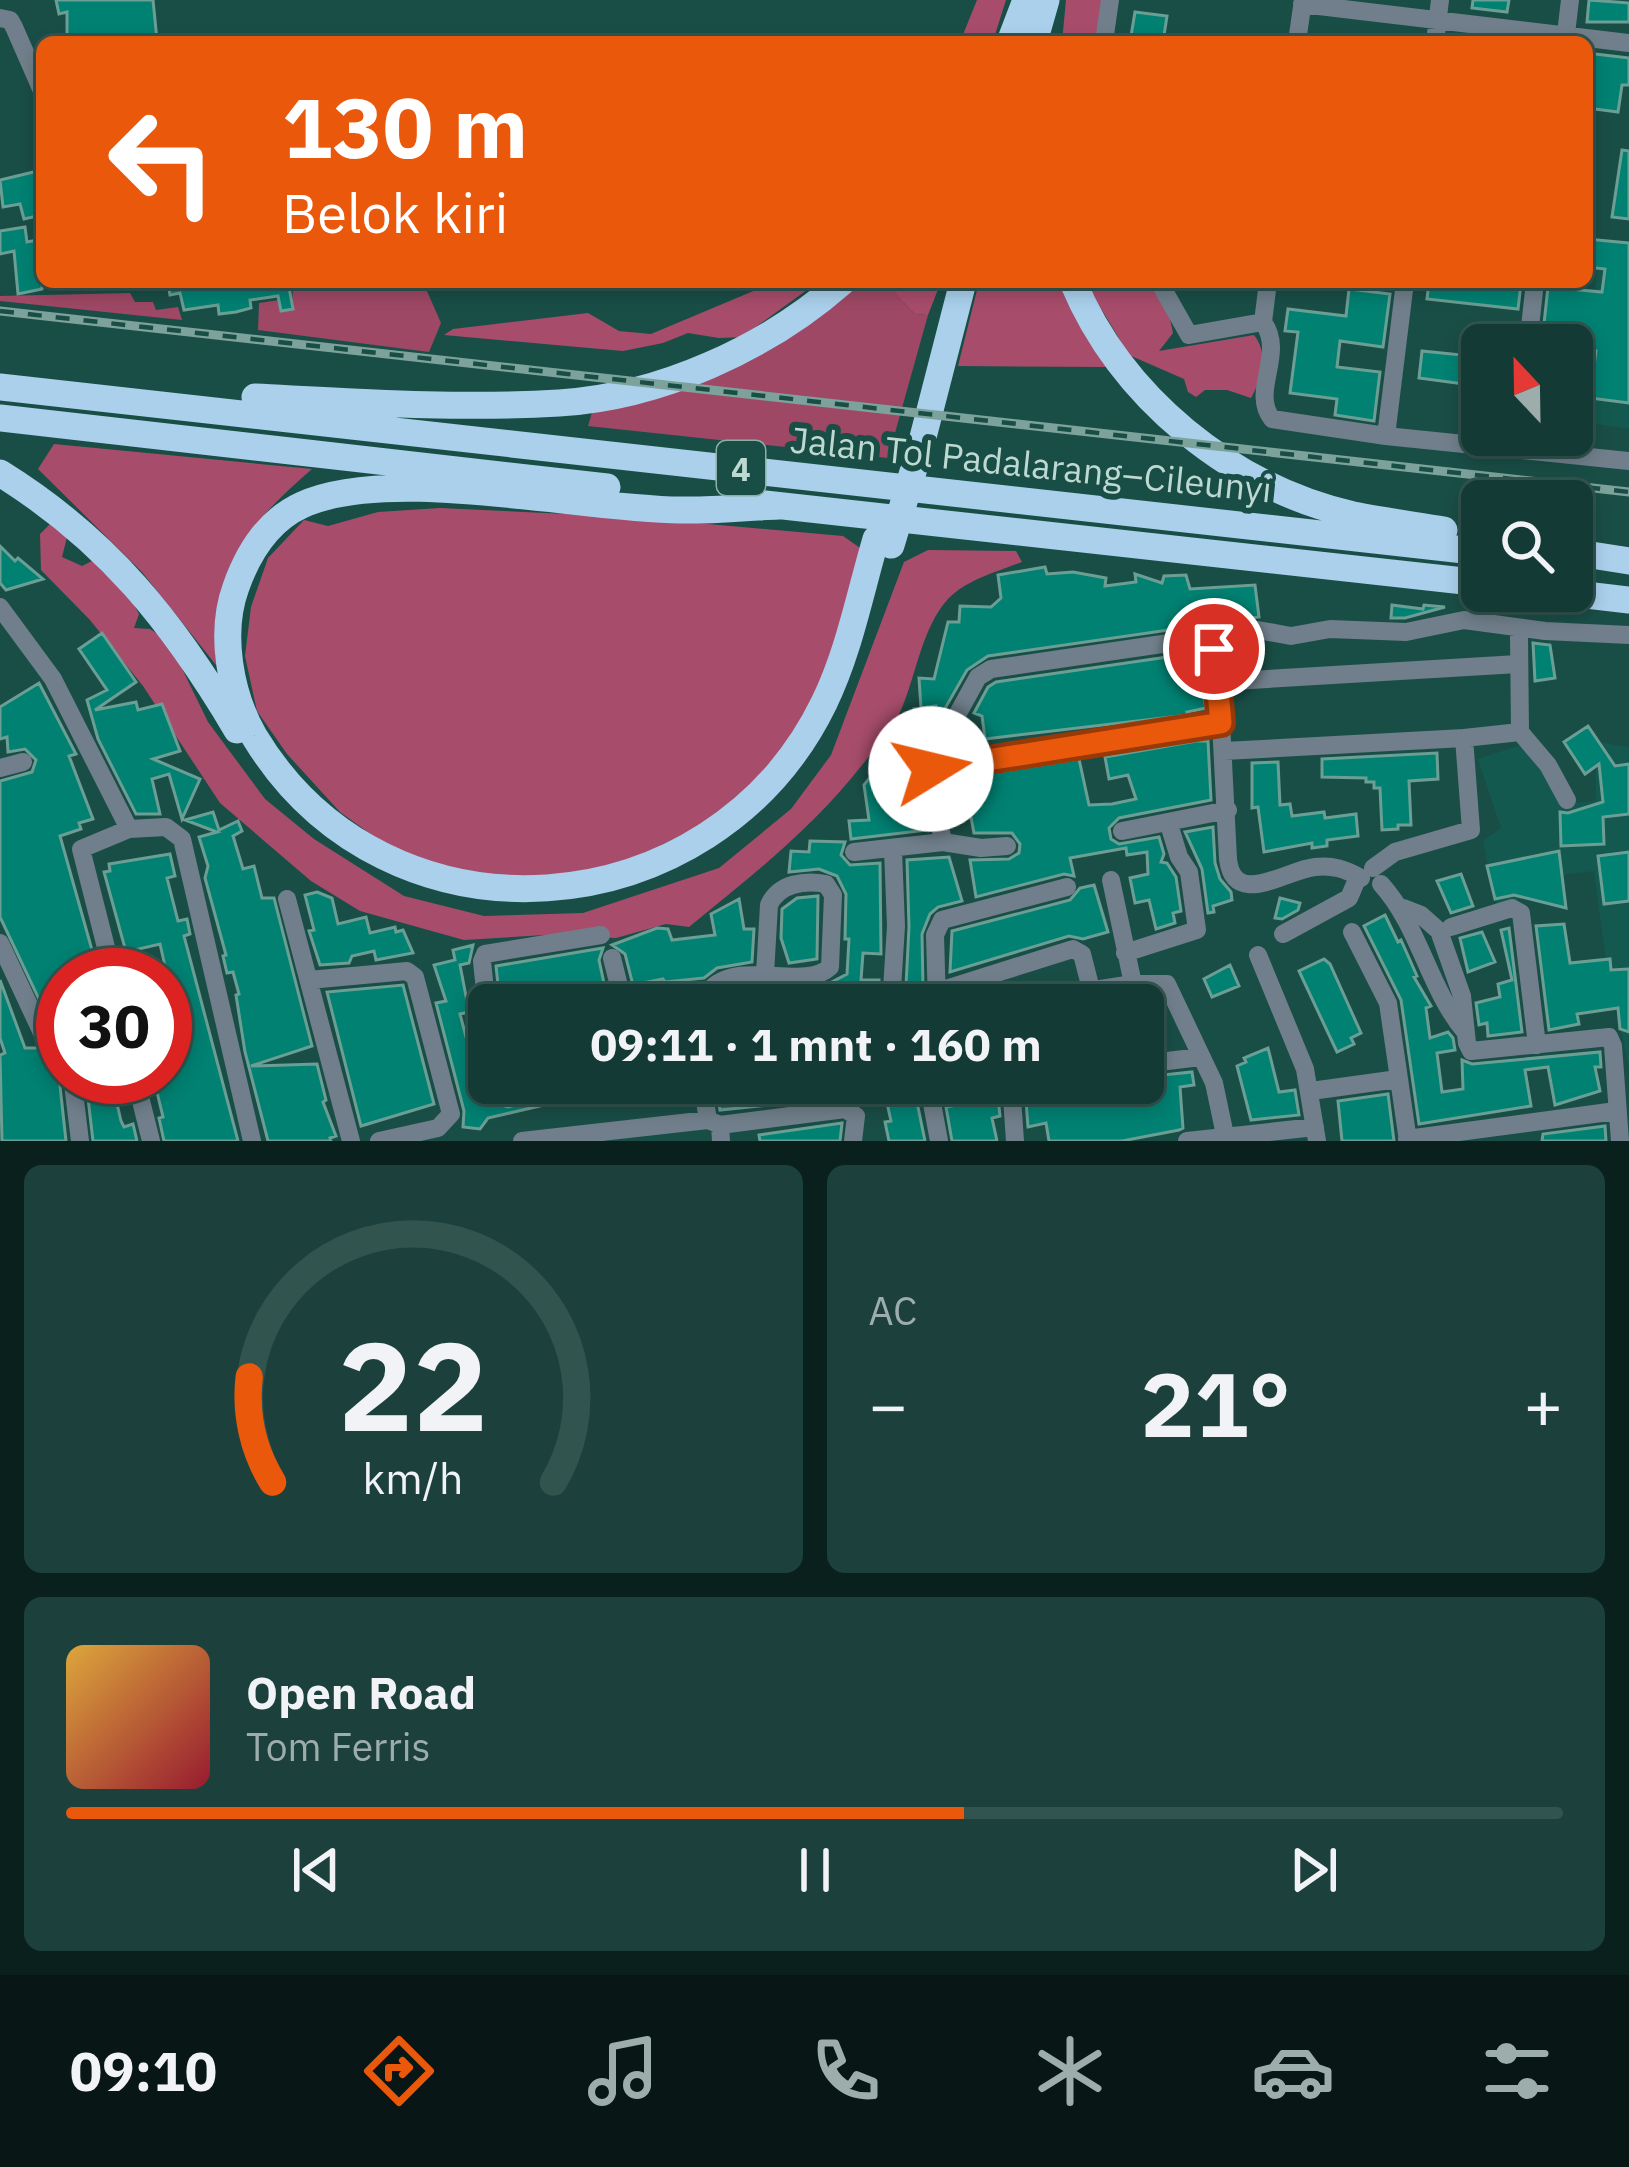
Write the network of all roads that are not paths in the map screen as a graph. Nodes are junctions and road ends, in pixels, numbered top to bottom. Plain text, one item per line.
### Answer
1 (1029, 0) edge
2 (1049, 0) edge
3 (1110, 0) edge
4 (1440, 0) edge
5 (1570, 0) edge
6 (1302, 2) edge
7 (0, 18) edge
8 (1436, 33) edge
9 (1013, 36) edge
10 (1022, 36) edge
11 (1036, 36) edge
12 (1046, 36) edge
13 (1105, 36) edge
14 (1299, 36) edge
15 (1500, 36) edge
16 (1565, 36) edge
17 (1593, 41) edge
18 (1629, 43) edge
19 (36, 77) edge
20 (834, 288) edge
21 (951, 288) edge
22 (961, 288) edge
23 (1076, 288) edge
24 (1163, 288) edge
25 (1267, 288) edge
26 (1404, 288) edge
27 (1534, 288) edge
28 (1263, 322) junction
29 (1530, 324) edge
30 (0, 387) edge
31 (149, 403) junction
32 (0, 418) edge
33 (1386, 436) junction
34 (1461, 439) edge
35 (913, 444) junction
36 (1593, 455) edge
37 (1629, 461) edge
38 (0, 473) edge
39 (779, 506) junction
40 (1461, 532) edge
41 (884, 542) junction
42 (1461, 550) edge
43 (1593, 557) edge
44 (1593, 563) edge
45 (1629, 565) edge
46 (1461, 581) edge
47 (1593, 595) edge
48 (1629, 599) edge
49 (0, 608) edge
50 (1629, 635) edge
51 (1519, 636) dead end
52 (1214, 649) dead end
53 (1518, 664) junction
54 (1216, 682) junction
55 (1221, 723) junction
56 (1520, 732) junction
57 (1464, 738) junction
58 (1224, 751) junction
59 (23, 762) dead end
60 (0, 768) edge
61 (931, 769) junction
62 (1567, 800) dead end
63 (1228, 810) junction
64 (129, 829) junction
65 (1121, 831) dead end
66 (1171, 831) dead end
67 (943, 842) junction
68 (1007, 846) dead end
69 (892, 850) junction
70 (854, 852) dead end
71 (1368, 877) junction
72 (1111, 880) dead end
73 (1067, 887) dead end
74 (287, 899) dead end
75 (1451, 926) dead end
76 (1352, 932) dead end
77 (1283, 934) dead end
78 (601, 935) dead end
79 (105, 948) edge
80 (1125, 953) junction
81 (1258, 955) dead end
82 (2, 957) edge
83 (612, 958) dead end
84 (765, 974) junction
85 (310, 980) junction
86 (484, 984) edge
87 (618, 984) edge
88 (716, 984) edge
89 (892, 984) edge
90 (935, 984) edge
91 (981, 984) edge
92 (1090, 984) edge
93 (1133, 984) edge
94 (1164, 984) edge
95 (36, 1022) edge
96 (1537, 1045) junction
97 (1200, 1057) junction
98 (1164, 1061) edge
99 (1620, 1069) edge
100 (1398, 1079) junction
101 (1310, 1091) junction
102 (75, 1104) edge
103 (143, 1104) edge
104 (933, 1104) edge
105 (1010, 1104) edge
106 (1616, 1111) junction
107 (716, 1128) edge
108 (440, 1134) edge
109 (1316, 1134) edge
110 (1225, 1136) junction
111 (1407, 1140) edge
112 (80, 1141) edge
113 (152, 1141) edge
114 (252, 1141) edge
115 (351, 1141) edge
116 (379, 1141) edge
117 (522, 1141) edge
118 (854, 1141) edge
119 (939, 1141) edge
120 (1015, 1141) edge
121 (1187, 1141) edge
122 (1619, 1141) edge

1 - 9 highway
1 - 10 highway
2 - 11 highway
2 - 12 highway
3 - 13 street
4 - 8 street
5 - 16 street
6 - 8 street
6 - 14 street
7 - 19 street
8 - 15 street
17 - 18 street
20 - 31 highway
21 - 35 highway
22 - 35 highway
23 - 40 highway
24 - 28 street
25 - 28 street
26 - 33 street
27 - 29 street
28 - 33 street
30 - 31 highway, Jalan Tol Padalarang–Cileunyi / 4
31 - 42 highway, Jalan Tol Padalarang–Cileunyi / 4
32 - 39 highway, Jalan Tol Padalarang–Cileunyi / 4
33 - 34 street
35 - 41 highway, bridge
36 - 37 street
38 - 41 highway
39 - 41 highway
39 - 46 highway, Jalan Tol Padalarang–Cileunyi / 4
43 - 45 highway
44 - 45 highway
47 - 48 highway
49 - 64 street
50 - 61 street
51 - 53 street
52 - 54 street
53 - 54 street
53 - 56 street
54 - 55 street
55 - 58 street
55 - 61 street
56 - 57 street
56 - 62 street
57 - 58 street
57 - 71 street
58 - 63 street
59 - 60 street
61 - 67 street
63 - 65 street
63 - 71 street
64 - 79 street
64 - 114 street
66 - 80 street
67 - 68 street
67 - 69 street
69 - 70 street
69 - 89 street
71 - 77 street
71 - 96 street
72 - 80 street
73 - 90 street
74 - 85 street
75 - 96 street
76 - 100 street
78 - 86 street
80 - 93 street
81 - 101 street
82 - 95 street
83 - 87 street
84 - 84 street
84 - 88 street
85 - 108 street
85 - 115 street
91 - 92 street
94 - 97 street
96 - 99 street
97 - 98 street
97 - 110 street
99 - 106 street
100 - 101 street
100 - 111 street
101 - 109 street
102 - 112 street
103 - 113 street
104 - 119 street
105 - 120 street
106 - 111 street
106 - 122 street
107 - 117 street
107 - 118 street
108 - 116 street
109 - 110 street
110 - 121 street

